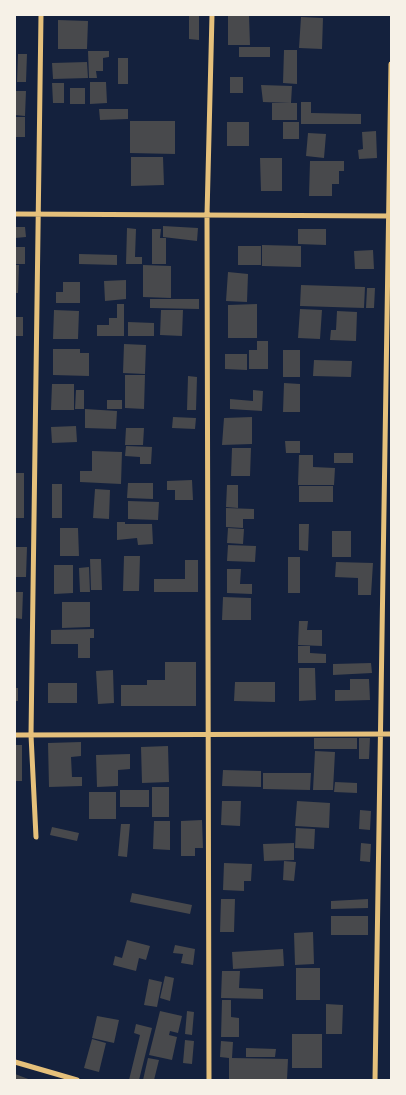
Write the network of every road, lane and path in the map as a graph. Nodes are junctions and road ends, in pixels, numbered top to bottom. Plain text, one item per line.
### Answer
1 (42, 15) edge
2 (212, 15) edge
3 (391, 64) edge
4 (15, 214) edge
5 (38, 214) junction
6 (207, 215) junction
7 (390, 216) edge
8 (380, 734) junction
9 (391, 734) edge
10 (15, 735) edge
11 (31, 735) junction
12 (208, 735) junction
13 (36, 837) dead end
14 (15, 1062) edge
15 (77, 1080) edge
16 (209, 1080) edge
17 (375, 1080) edge

1 - 5 street
2 - 6 street
3 - 7 street
4 - 5 street
5 - 6 street
5 - 11 street
6 - 7 street
6 - 12 street
7 - 8 street
8 - 9 street
8 - 12 street
8 - 17 street
10 - 11 street
11 - 12 street
11 - 13 street
12 - 16 street
14 - 15 street

